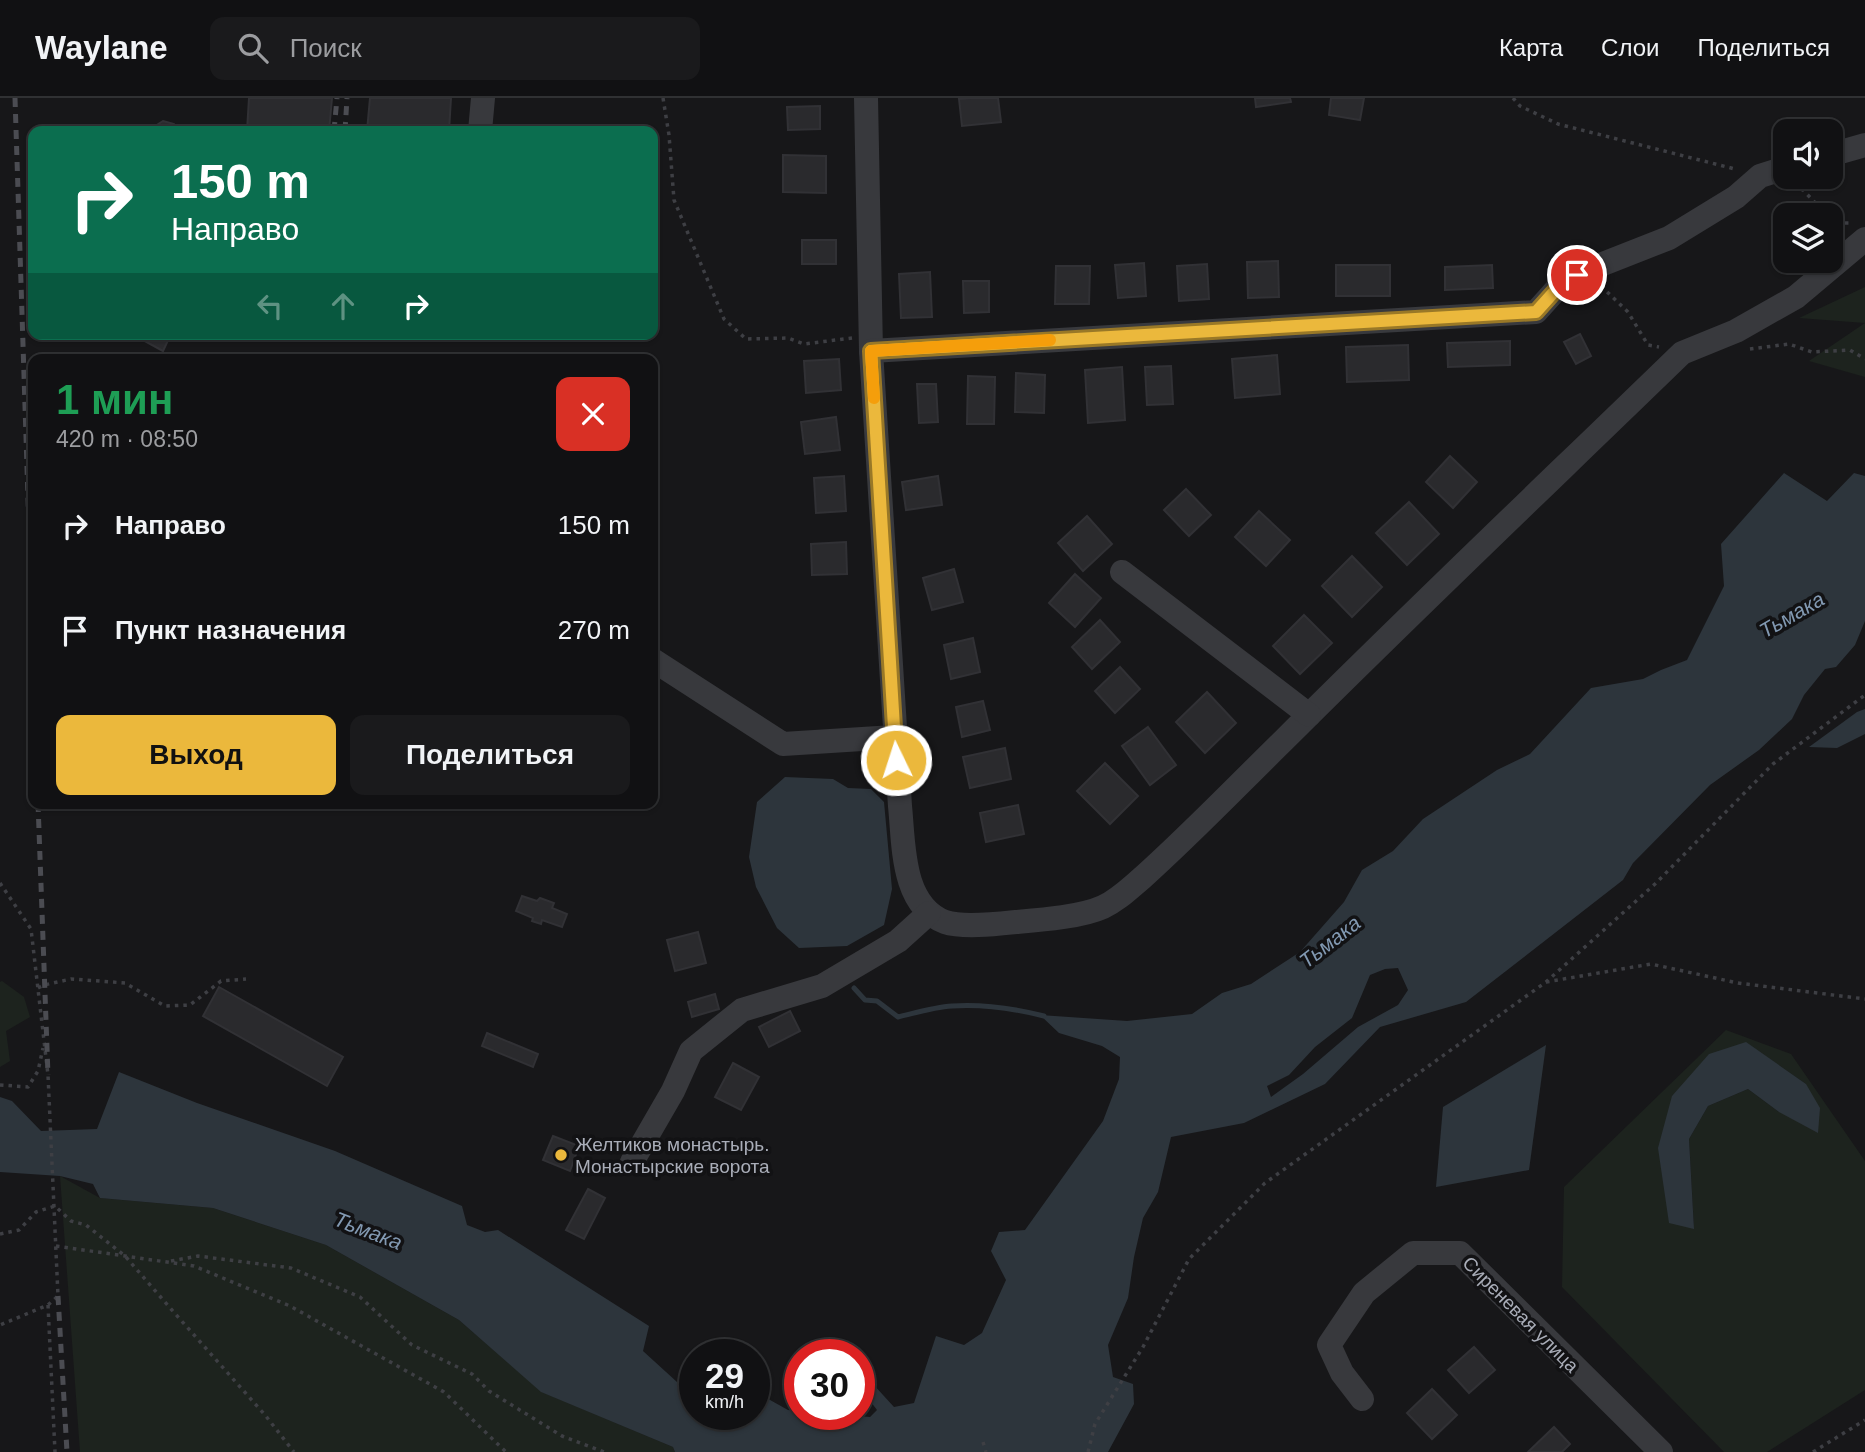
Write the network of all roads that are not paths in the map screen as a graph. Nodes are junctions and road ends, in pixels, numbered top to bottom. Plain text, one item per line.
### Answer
1 (483, 98) edge
2 (866, 98) edge
3 (480, 126) edge
4 (1865, 145) edge
5 (1843, 151) edge
6 (1773, 176) edge
7 (1860, 231) edge
8 (871, 351) junction
9 (1122, 572) dead end
10 (658, 663) edge
11 (1309, 715) junction
12 (894, 737) junction
13 (929, 913) junction
14 (632, 1162) dead end
15 (1362, 1399) dead end
16 (1661, 1452) edge

1 - 3 street
2 - 8 street
4 - 5 street
6 - 8 street
7 - 11 street
8 - 12 street
9 - 11 street
10 - 12 street
11 - 13 street
12 - 13 street
13 - 14 street
15 - 16 street, Сиреневая улица

